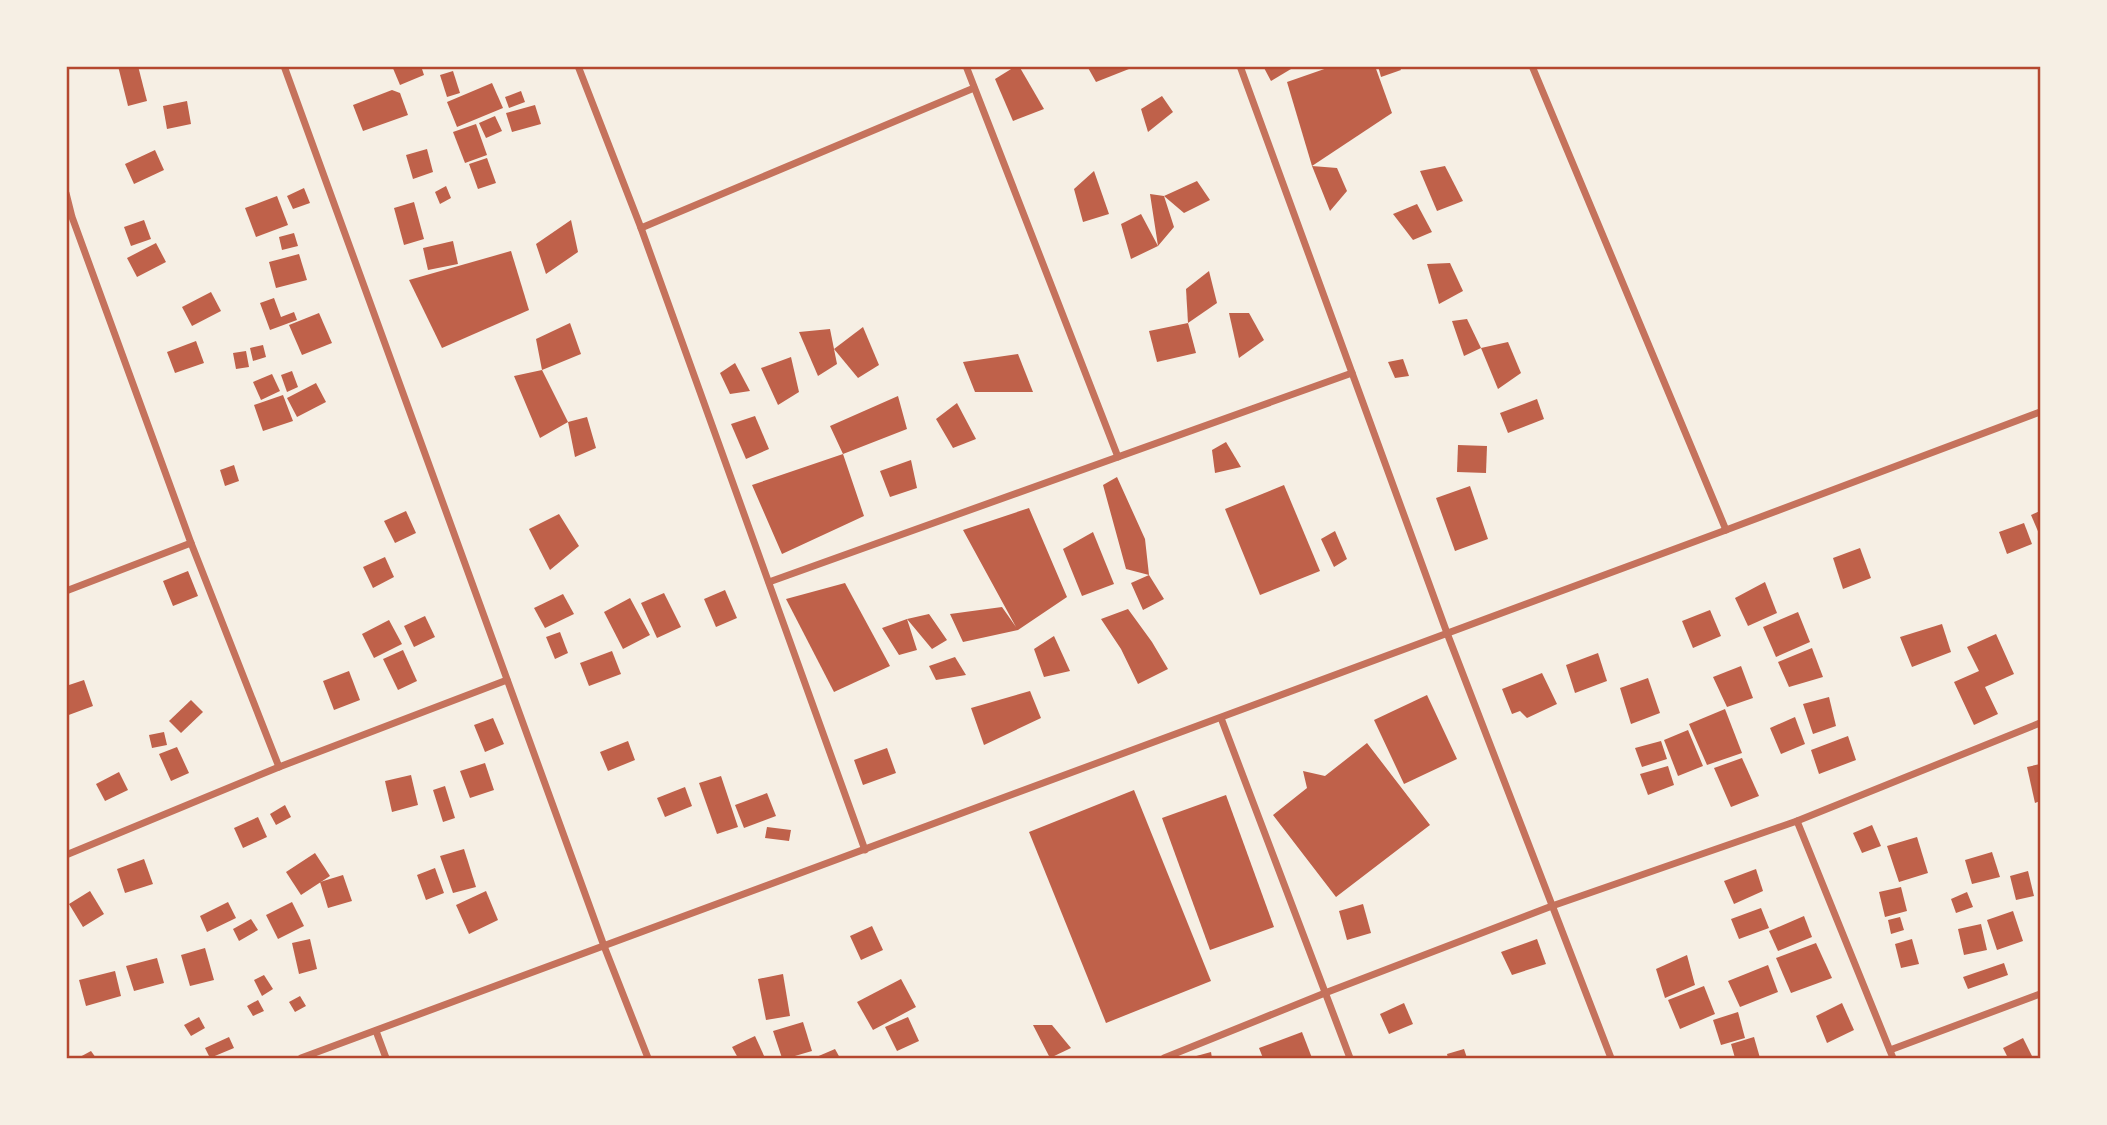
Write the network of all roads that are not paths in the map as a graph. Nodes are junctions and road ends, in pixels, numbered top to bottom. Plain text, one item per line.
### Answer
1 (284, 66) edge
2 (578, 66) edge
3 (966, 66) edge
4 (1240, 66) edge
5 (1532, 66) edge
6 (974, 88) junction
7 (66, 193) edge
8 (641, 228) junction
9 (1352, 373) junction
10 (2040, 412) edge
11 (1118, 457) junction
12 (1726, 530) junction
13 (191, 543) junction
14 (769, 582) junction
15 (66, 591) edge
16 (1447, 634) junction
17 (507, 680) junction
18 (1221, 718) junction
19 (2040, 723) edge
20 (279, 767) junction
21 (1797, 821) junction
22 (865, 850) junction
23 (66, 855) edge
24 (1552, 906) junction
25 (604, 946) junction
26 (1325, 993) junction
27 (2040, 994) edge
28 (376, 1031) junction
29 (1890, 1050) junction
30 (301, 1059) edge
31 (386, 1059) edge
32 (648, 1059) edge
33 (1164, 1059) edge
34 (1350, 1059) edge
35 (1611, 1059) edge
36 (1893, 1059) edge

1 - 17 street
2 - 8 street
3 - 6 street
4 - 9 street
5 - 12 street
6 - 8 street
6 - 11 street
7 - 13 street
8 - 14 street
9 - 11 street
9 - 16 street
10 - 12 street
11 - 14 street
12 - 16 street
13 - 15 street
13 - 20 street
14 - 22 street
16 - 18 street
16 - 24 street
17 - 20 street
17 - 25 street
18 - 22 street
18 - 26 street
19 - 21 street
20 - 23 street
21 - 24 street
21 - 29 street
22 - 25 street
24 - 26 street
24 - 35 street
25 - 28 street
25 - 32 street
26 - 33 street
26 - 34 street
27 - 29 street
28 - 30 street
28 - 31 street
29 - 36 street

